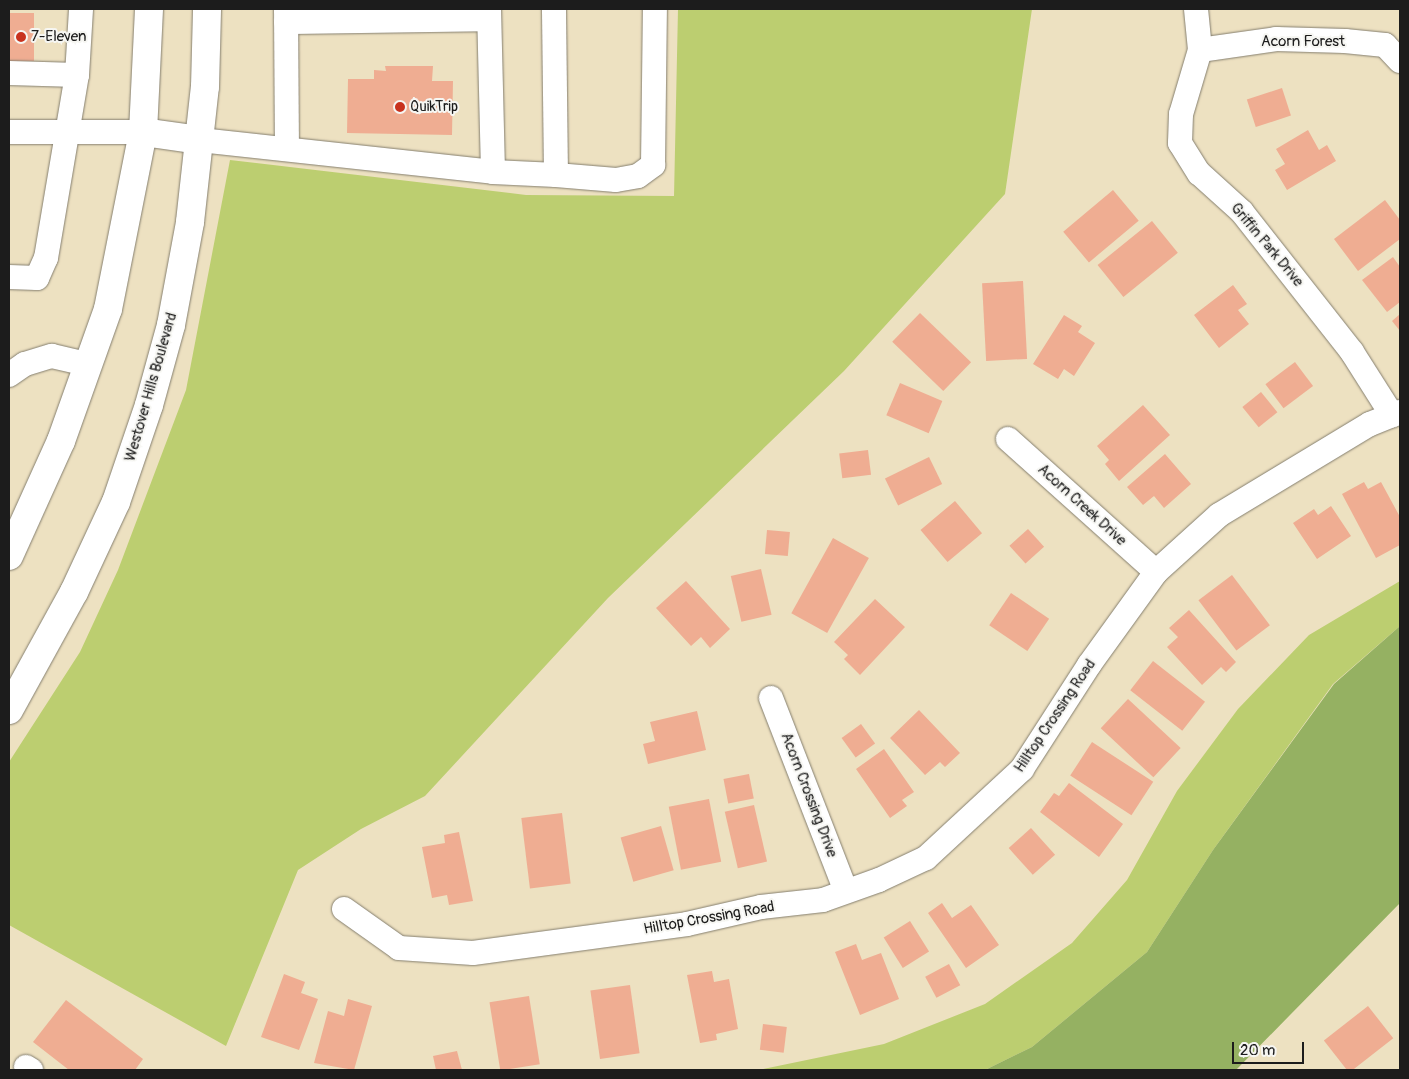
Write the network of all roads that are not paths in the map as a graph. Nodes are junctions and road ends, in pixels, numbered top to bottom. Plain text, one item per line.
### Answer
1 (81, 9) edge
2 (149, 9) edge
3 (207, 9) edge
4 (554, 9) edge
5 (655, 9) edge
6 (1196, 9) edge
7 (423, 14) edge
8 (489, 14) edge
9 (286, 15) edge
10 (344, 15) edge
11 (382, 15) edge
12 (1200, 50) junction
13 (1400, 60) edge
14 (9, 73) edge
15 (77, 76) junction
16 (69, 131) junction
17 (9, 132) edge
18 (143, 132) junction
19 (200, 140) junction
20 (287, 148) junction
21 (493, 172) junction
22 (556, 175) junction
23 (9, 277) edge
24 (88, 364) junction
25 (9, 375) edge
26 (1396, 414) edge
27 (1008, 439) dead end
28 (9, 556) edge
29 (1156, 572) junction
30 (771, 698) dead end
31 (9, 710) edge
32 (846, 892) junction
33 (344, 909) dead end

1 - 15 street
2 - 18 main road
3 - 19 main road, Westover Hills Boulevard
4 - 22 street
5 - 22 street
6 - 12 street, Griffin Park Drive
7 - 8 street
7 - 11 street
8 - 21 street
9 - 10 street
9 - 20 street
10 - 11 street
12 - 13 street, Acorn Forest
12 - 26 street, Griffin Park Drive
14 - 15 street
15 - 16 street
16 - 17 street
16 - 18 street
16 - 23 street
18 - 19 main road
18 - 24 main road
19 - 20 street
19 - 31 main road, Westover Hills Boulevard
20 - 21 street
21 - 22 street
24 - 25 street
24 - 28 main road
26 - 29 street, Hilltop Crossing Road
27 - 29 street, Acorn Creek Drive
29 - 32 street, Hilltop Crossing Road
30 - 32 street, Acorn Crossing Drive
32 - 33 street, Hilltop Crossing Road

